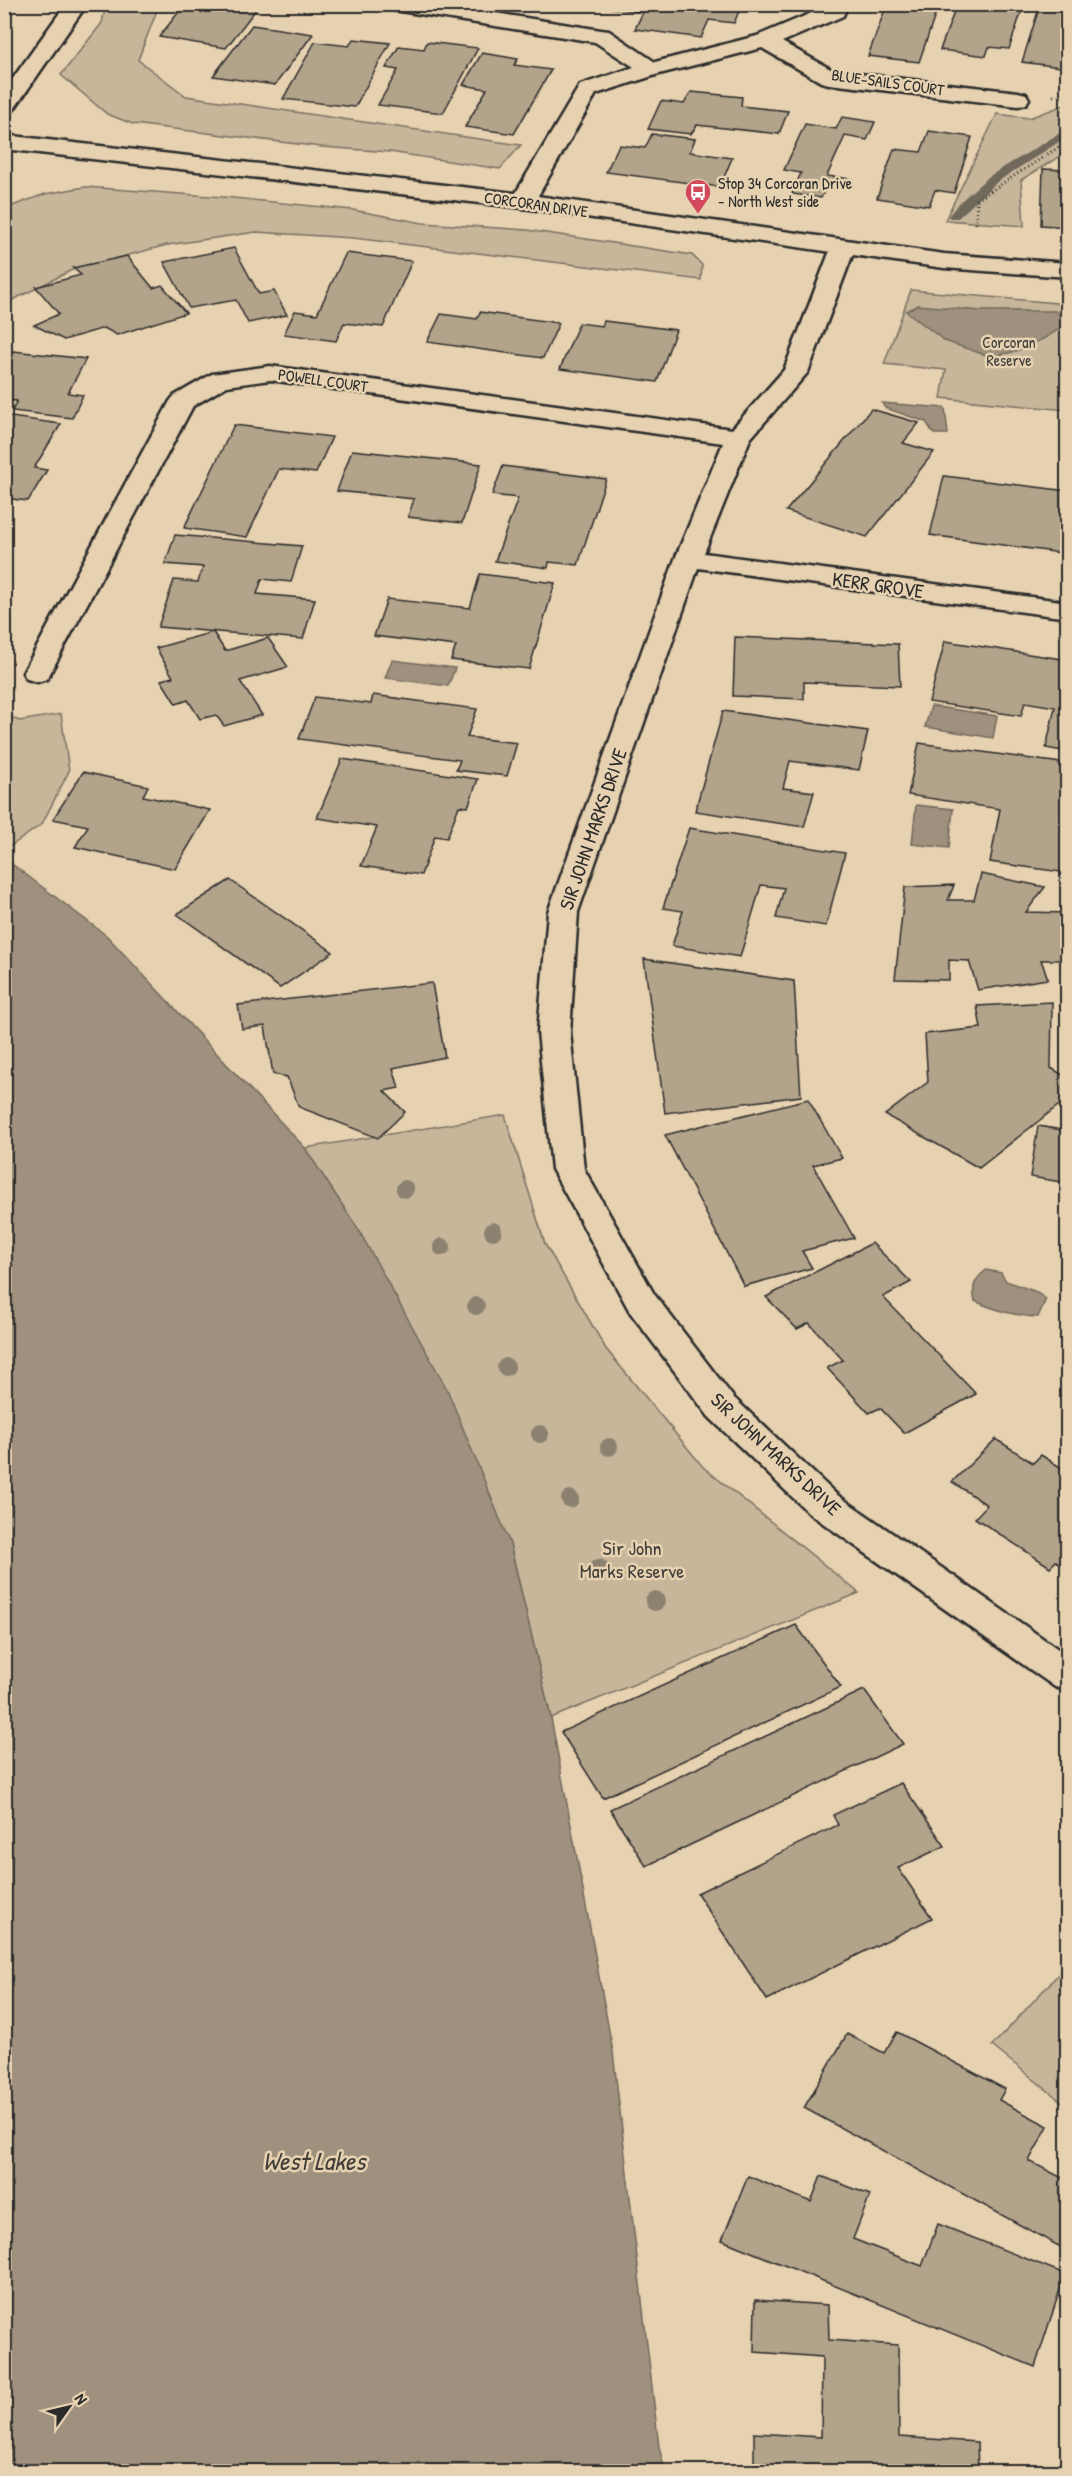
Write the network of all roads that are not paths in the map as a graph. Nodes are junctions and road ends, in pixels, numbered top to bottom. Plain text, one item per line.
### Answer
1 (77, 4) edge
2 (394, 4) edge
3 (838, 4) edge
4 (765, 41) junction
5 (651, 69) junction
6 (1018, 99) dead end
7 (4, 107) edge
8 (4, 142) edge
9 (523, 201) junction
10 (843, 248) junction
11 (1068, 270) edge
12 (738, 437) junction
13 (688, 559) junction
14 (1068, 610) edge
15 (37, 673) dead end
16 (1068, 1676) edge

1 - 7 street
2 - 5 street
3 - 4 street
4 - 5 street
4 - 6 street, BLUE-SAILS COURT
5 - 9 street
8 - 9 street, CORCORAN DRIVE
9 - 10 street, CORCORAN DRIVE
10 - 11 street, CORCORAN DRIVE
10 - 12 street, SIR JOHN MARKS DRIVE
12 - 13 street, SIR JOHN MARKS DRIVE
12 - 15 street, POWELL COURT
13 - 14 street, KERR GROVE
13 - 16 street, SIR JOHN MARKS DRIVE

